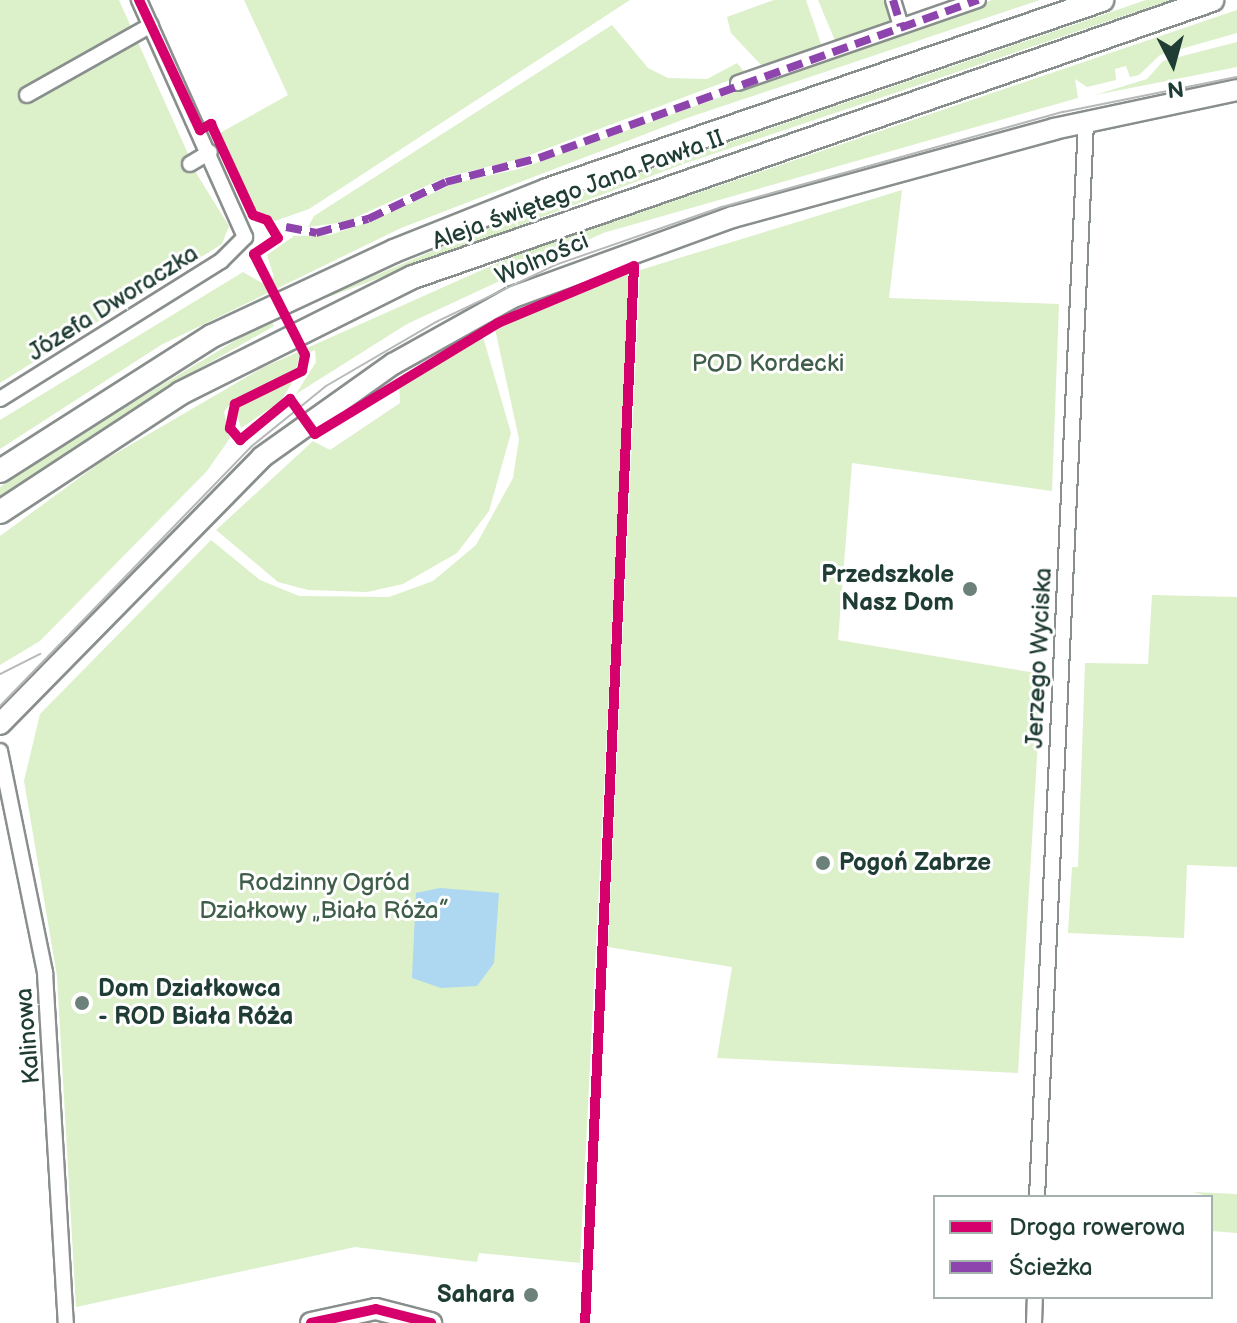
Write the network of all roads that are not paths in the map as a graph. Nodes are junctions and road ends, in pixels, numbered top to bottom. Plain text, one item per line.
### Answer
1 (139, 0) edge
2 (893, 0) edge
3 (978, 0) edge
4 (1092, 0) edge
5 (1102, 0) edge
6 (1212, 0) edge
7 (1057, 15) junction
8 (151, 25) junction
9 (901, 26) junction
10 (738, 83) dead end
11 (1237, 90) edge
12 (27, 95) dead end
13 (1086, 121) junction
14 (210, 152) junction
15 (190, 164) dead end
16 (0, 399) edge
17 (0, 471) edge
18 (0, 512) edge
19 (0, 724) edge
20 (0, 751) edge
21 (1037, 1195) edge
22 (1035, 1299) edge
23 (66, 1323) edge
24 (311, 1323) edge
25 (431, 1323) edge
26 (1034, 1323) edge

1 - 8 street
2 - 9 street
3 - 9 street
4 - 7 main road
5 - 7 main road, Aleja świętego Jana Pawła II
6 - 18 main road, Aleja świętego Jana Pawła II
7 - 17 main road, Aleja świętego Jana Pawła II
8 - 12 street
8 - 14 street
9 - 10 street
11 - 13 street, Wolności
13 - 19 street, Wolności
13 - 21 street, Jerzego Wyciska
14 - 15 street
14 - 16 street, Józefa Dworaczka
20 - 23 street, Kalinowa
22 - 26 street
24 - 25 street

